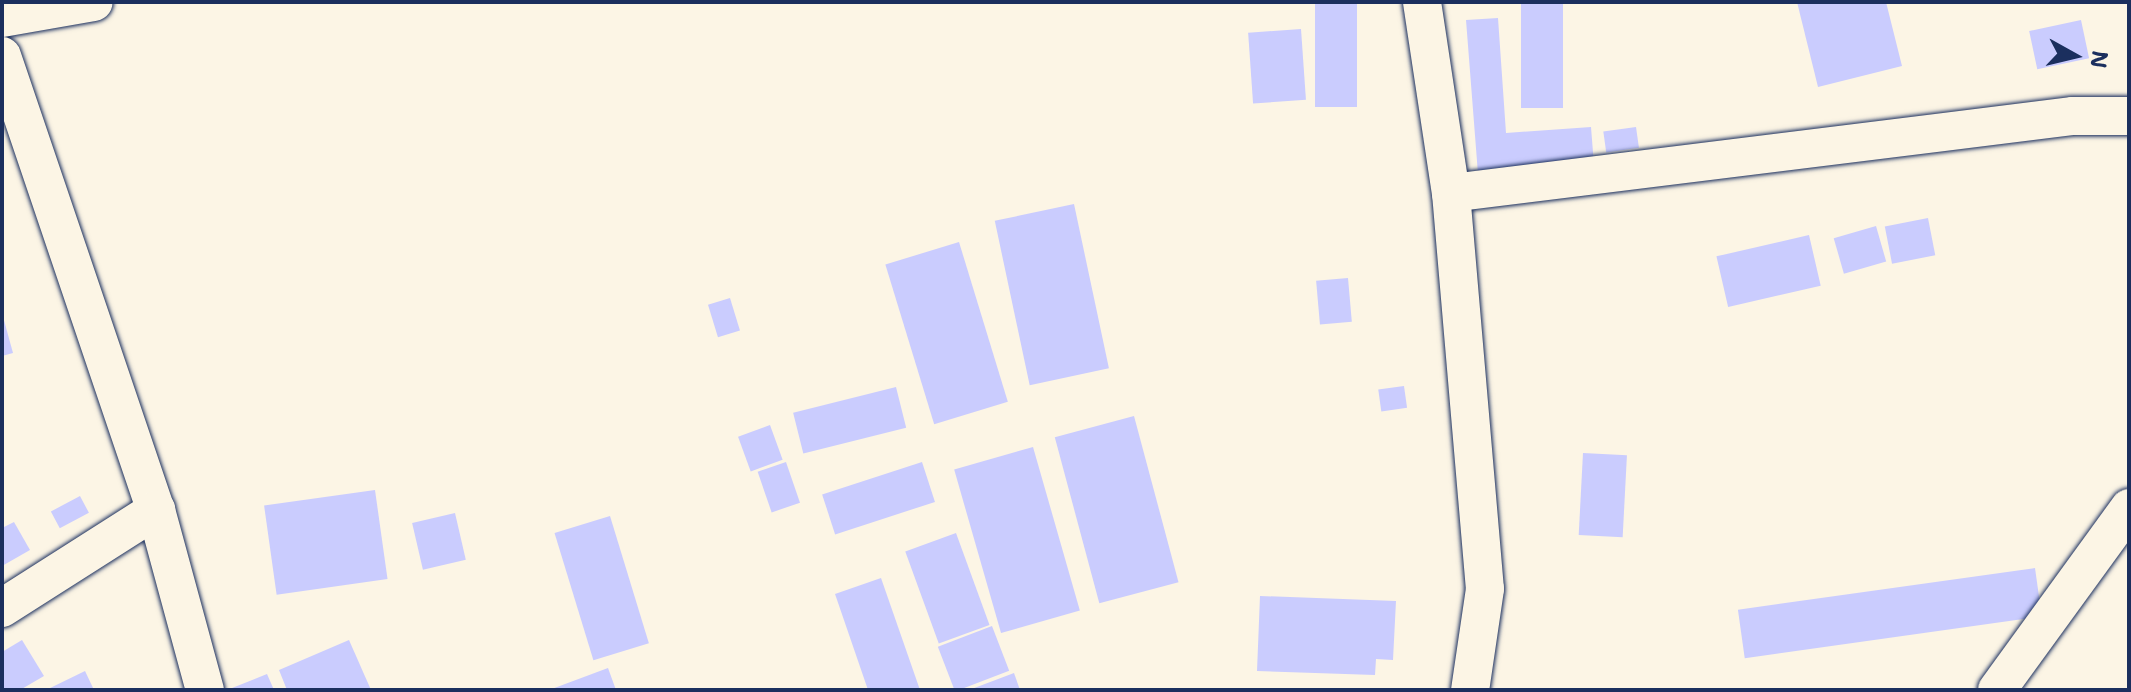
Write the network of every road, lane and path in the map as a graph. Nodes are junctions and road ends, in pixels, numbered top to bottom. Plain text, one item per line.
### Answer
1 (94, 2) edge
2 (1422, 2) edge
3 (2, 18) edge
4 (2, 56) edge
5 (2129, 116) edge
6 (1451, 193) junction
7 (2129, 508) edge
8 (156, 510) junction
9 (2, 608) edge
10 (205, 690) edge
11 (1470, 690) edge
12 (1997, 690) edge

1 - 3 street
2 - 6 street
4 - 8 street
5 - 6 street
6 - 11 street
7 - 12 street
8 - 9 street
8 - 10 street

